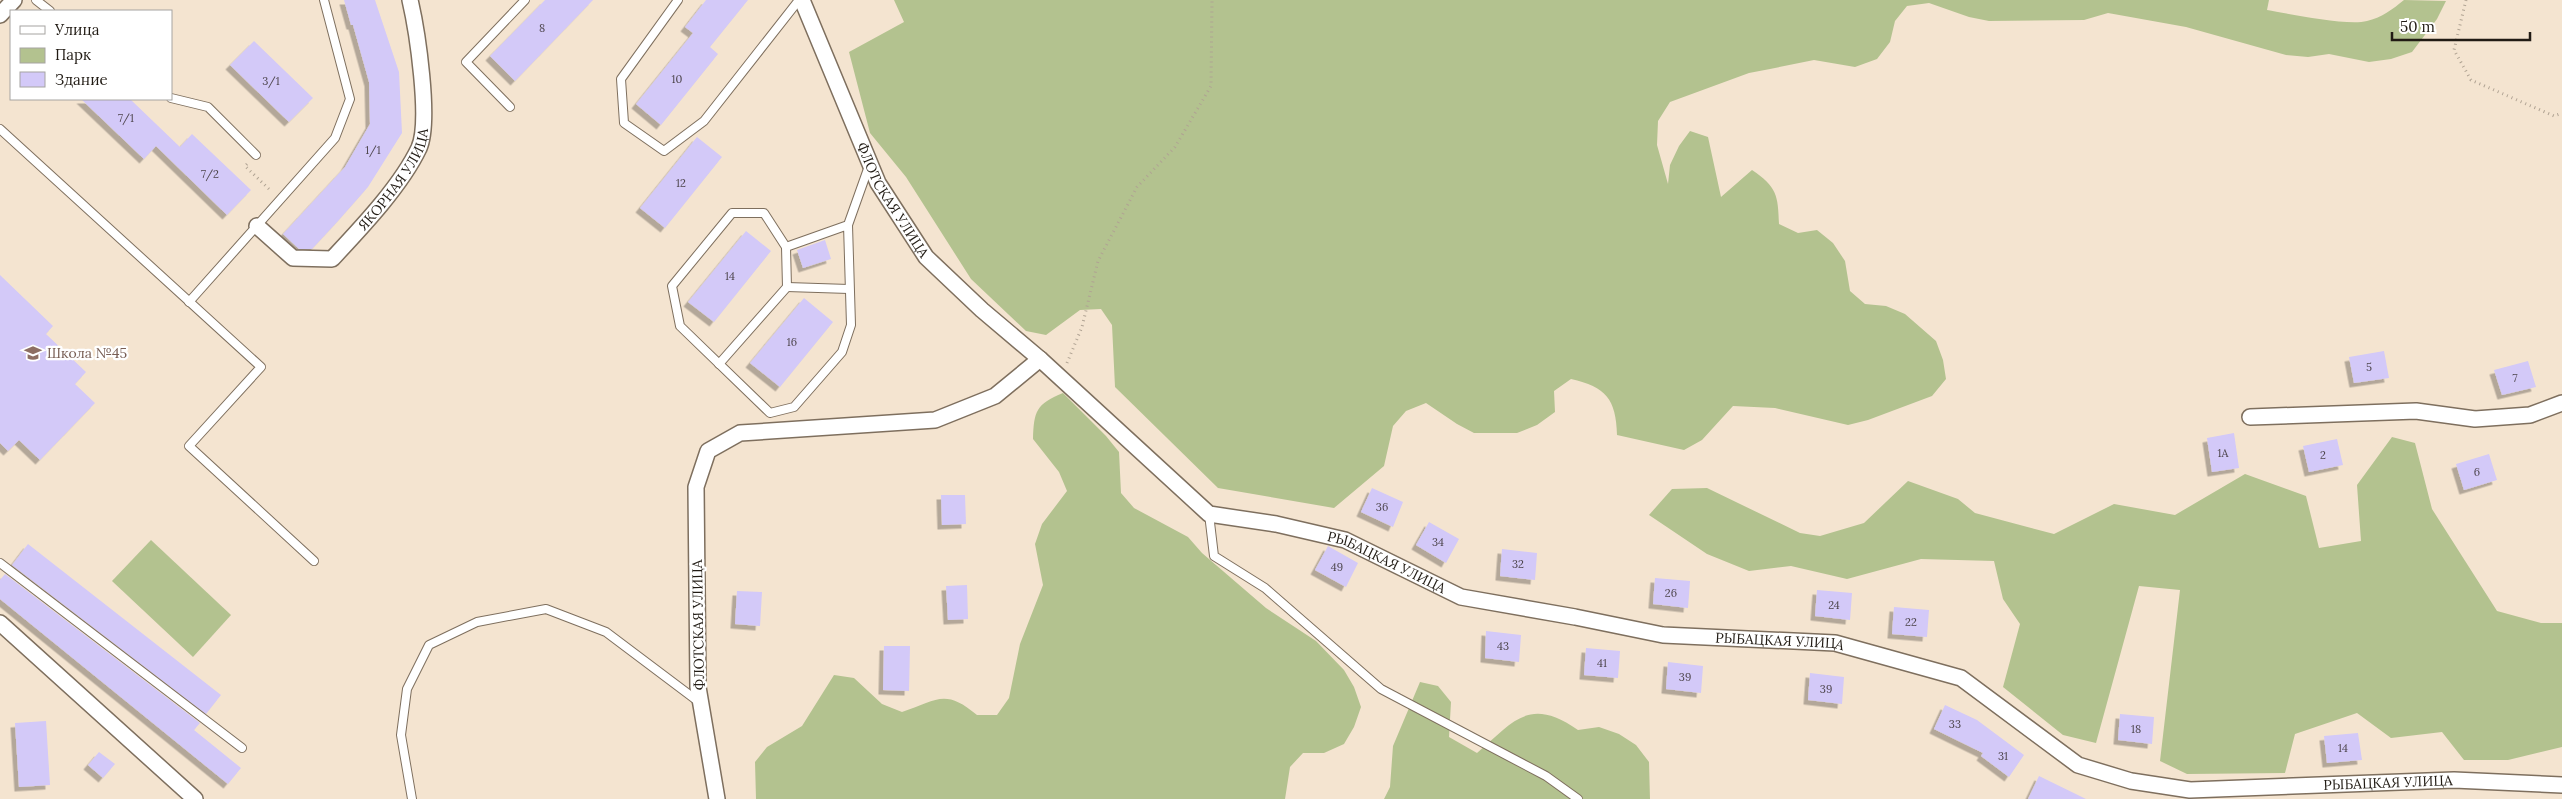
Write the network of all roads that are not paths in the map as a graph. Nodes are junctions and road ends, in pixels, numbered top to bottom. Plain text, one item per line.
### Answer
1 (14, 0) edge
2 (36, 0) edge
3 (324, 0) edge
4 (410, 0) edge
5 (524, 0) edge
6 (678, 0) edge
7 (800, 0) edge
8 (49, 10) edge
9 (0, 15) edge
10 (172, 98) edge
11 (510, 107) dead end
12 (0, 129) edge
13 (256, 155) dead end
14 (870, 165) junction
15 (848, 225) junction
16 (258, 226) junction
17 (786, 247) junction
18 (787, 287) junction
19 (849, 289) junction
20 (189, 302) junction
21 (1040, 359) junction
22 (719, 364) junction
23 (2562, 403) edge
24 (2250, 417) dead end
25 (1209, 514) junction
26 (314, 561) dead end
27 (0, 563) edge
28 (0, 624) edge
29 (701, 704) junction
30 (242, 748) dead end
31 (2562, 785) edge
32 (196, 799) edge
33 (412, 799) edge
34 (718, 799) edge
35 (1578, 799) edge

1 - 9 street
2 - 8 lane
3 - 16 lane
4 - 16 street, ЯКОРНАЯ УЛИЦА
5 - 11 lane
6 - 7 lane
7 - 14 street, ФЛОТСКАЯ УЛИЦА
10 - 13 lane
12 - 20 lane
14 - 15 lane
14 - 21 street, ФЛОТСКАЯ УЛИЦА
15 - 17 lane
15 - 19 lane
16 - 20 lane
17 - 18 lane
17 - 22 lane
18 - 19 lane
18 - 22 lane
19 - 22 lane
20 - 26 lane
21 - 25 street
21 - 29 street, ФЛОТСКАЯ УЛИЦА
23 - 24 street
25 - 31 street, РЫБАЦКАЯ УЛИЦА
25 - 35 lane
27 - 30 lane
28 - 32 street
29 - 33 lane
29 - 34 street, ФЛОТСКАЯ УЛИЦА

